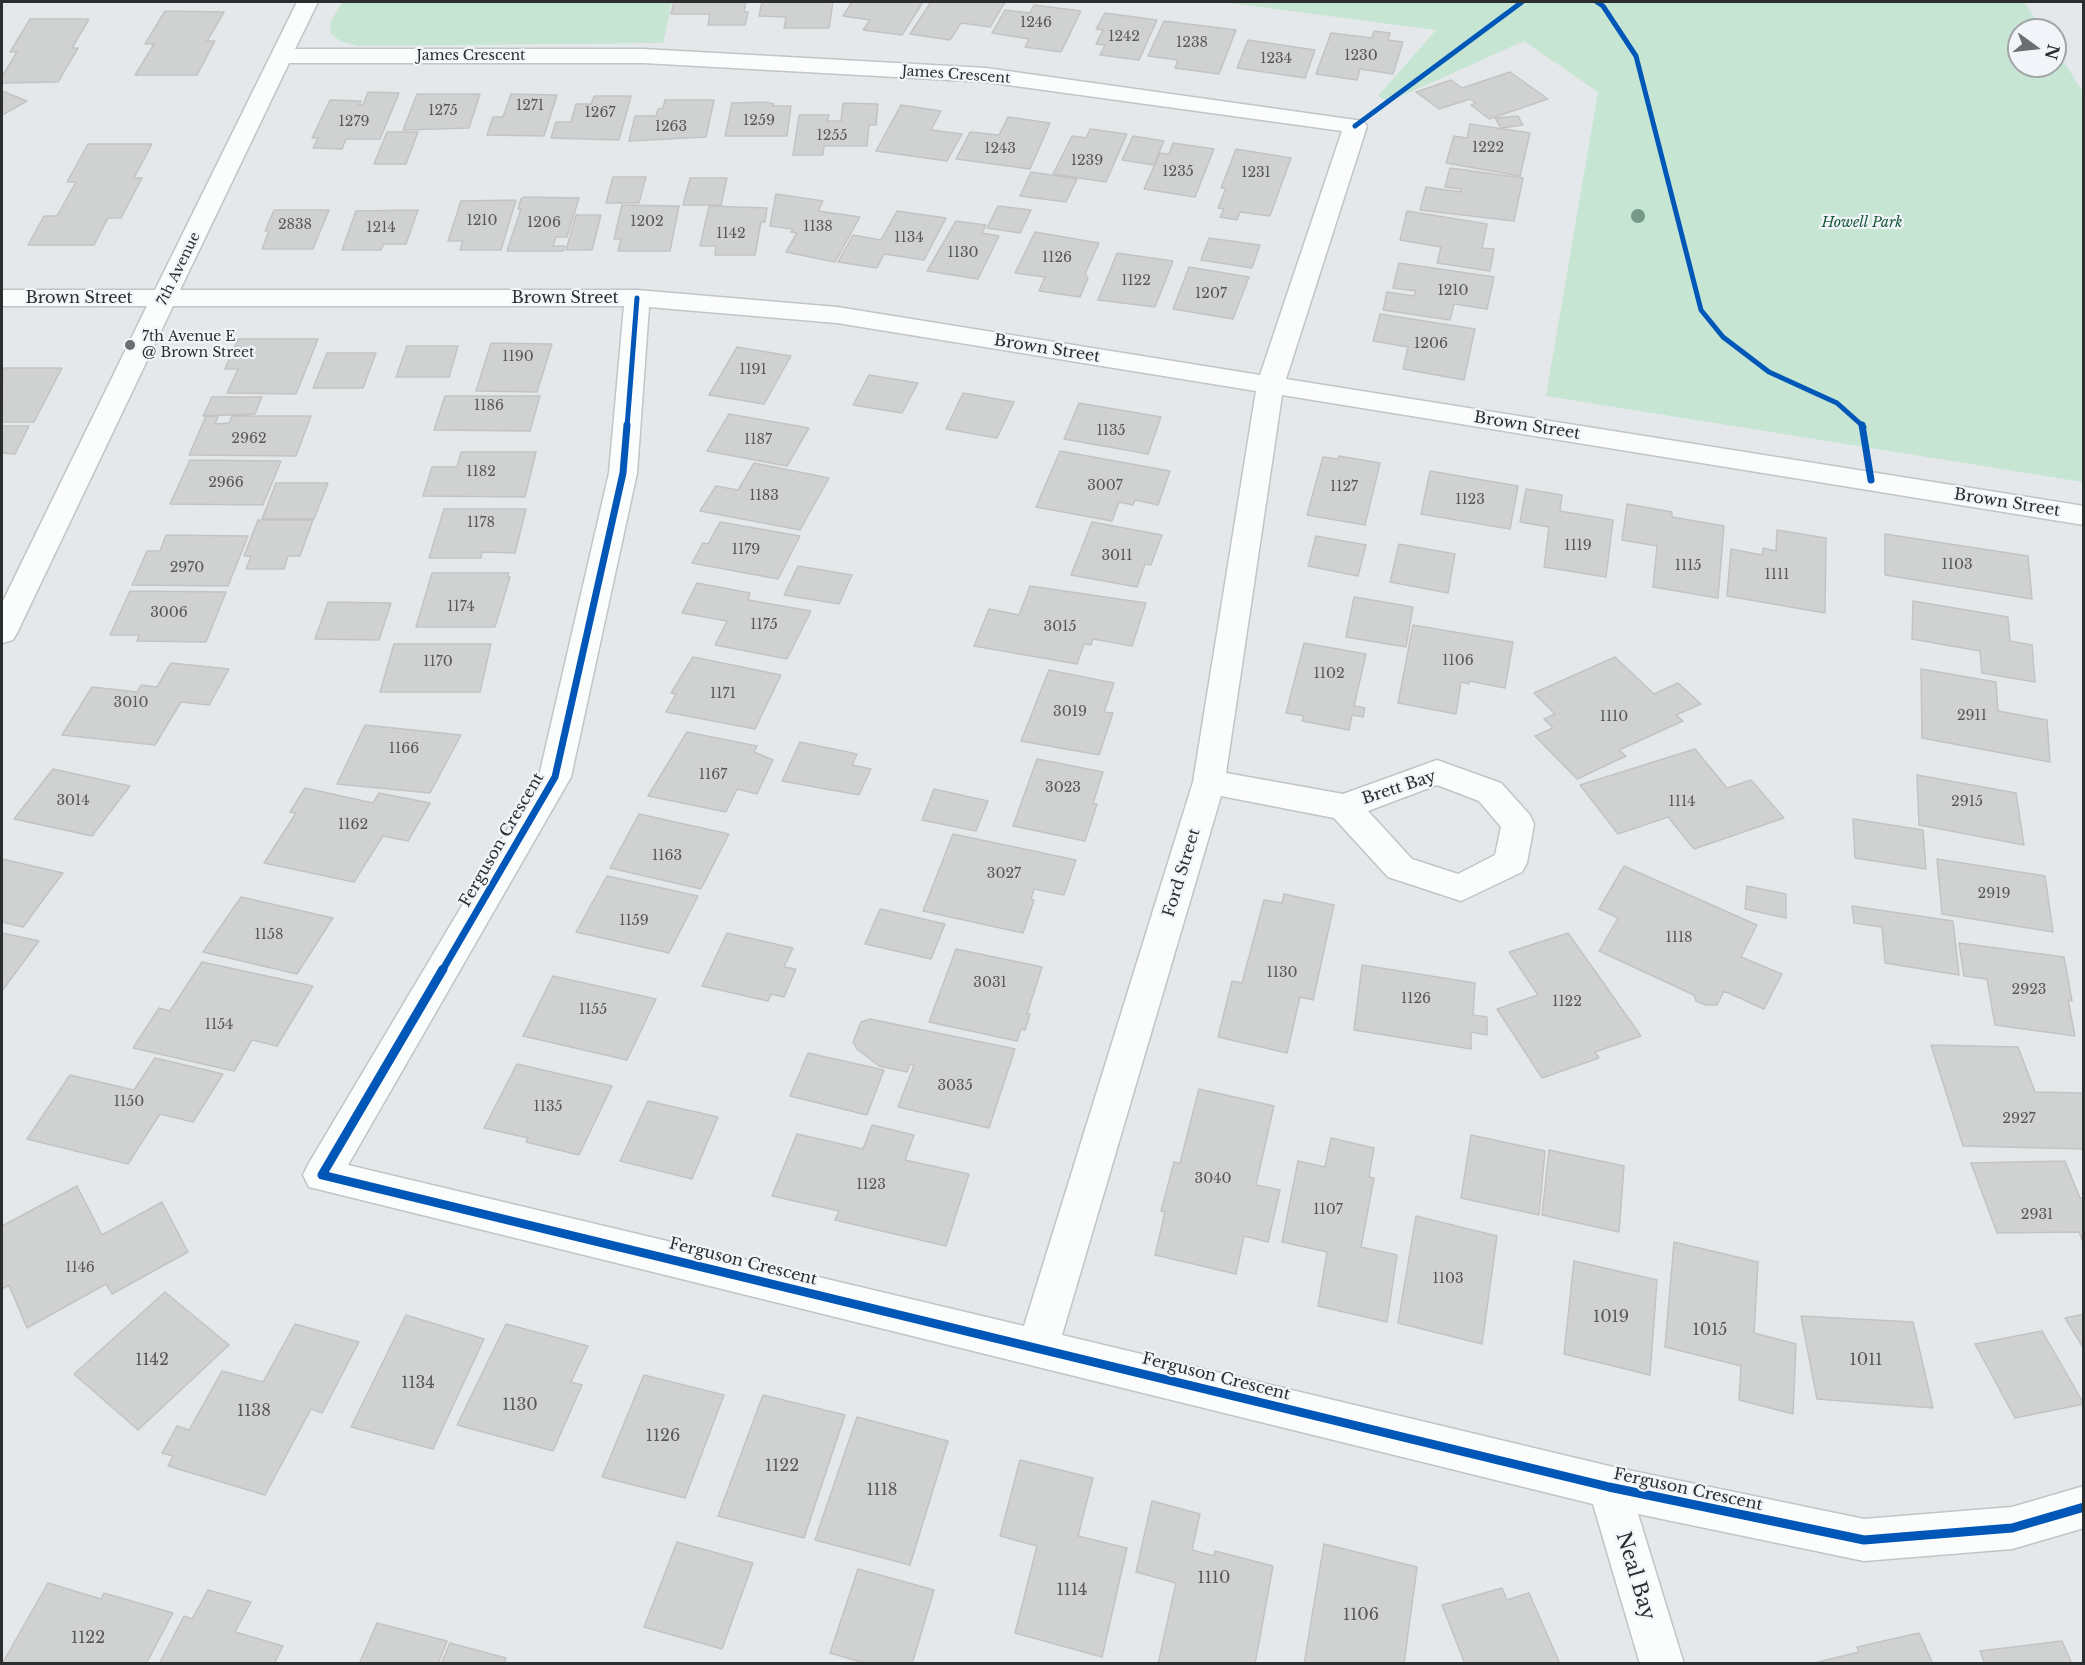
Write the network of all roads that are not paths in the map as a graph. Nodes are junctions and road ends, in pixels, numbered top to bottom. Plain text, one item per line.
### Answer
1 (307, 2) edge
2 (280, 56) junction
3 (2, 298) edge
4 (165, 298) junction
5 (637, 298) junction
6 (1270, 386) junction
7 (2084, 516) edge
8 (2, 633) edge
9 (1209, 782) junction
10 (1344, 807) junction
11 (1038, 1347) junction
12 (1609, 1487) junction
13 (2084, 1507) edge
14 (1662, 1664) edge

1 - 2 street, 7th Avenue
2 - 4 street, 7th Avenue
2 - 6 street, James Crescent
3 - 4 street, Brown Street
4 - 5 street, Brown Street
4 - 8 street, 7th Avenue
5 - 6 street, Brown Street
5 - 11 street, Ferguson Crescent
6 - 7 street, Brown Street
6 - 9 street, Ford Street
9 - 10 street, Brett Bay
9 - 11 street, Ford Street
10 - 10 street, Brett Bay
11 - 12 street, Ferguson Crescent
12 - 13 street, Ferguson Crescent
12 - 14 street, Neal Bay

